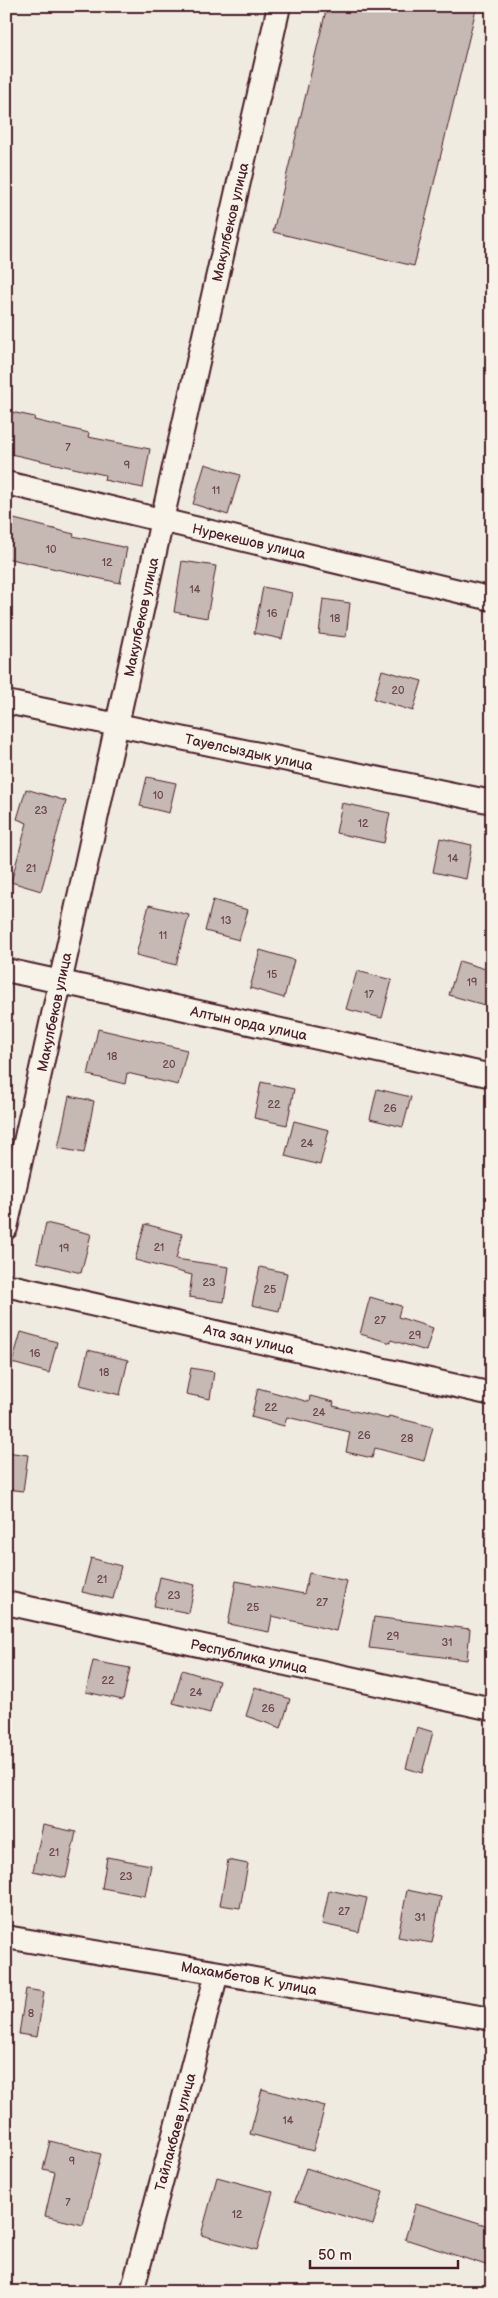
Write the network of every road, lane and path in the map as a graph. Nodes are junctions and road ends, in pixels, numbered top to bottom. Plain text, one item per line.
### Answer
1 (279, 6) edge
2 (6, 482) edge
3 (162, 520) junction
4 (492, 599) edge
5 (6, 702) edge
6 (117, 725) junction
7 (492, 802) edge
8 (6, 970) edge
9 (61, 982) junction
10 (492, 1076) edge
11 (6, 1228) edge
12 (6, 1285) edge
13 (492, 1394) edge
14 (6, 1603) edge
15 (492, 1709) edge
16 (6, 1937) edge
17 (218, 1973) junction
18 (492, 2019) edge
19 (132, 2292) edge

1 - 3 street, Макулбеков улица
2 - 3 street, Нурекешов улица
3 - 4 street, Нурекешов улица
3 - 6 street, Макулбеков улица
5 - 6 street, Тауелсыздык улица
6 - 7 street, Тауелсыздык улица
6 - 9 street, Макулбеков улица
8 - 9 street, Алтын орда улица
9 - 10 street, Алтын орда улица
9 - 11 street, Макулбеков улица
12 - 13 street, Ата зан улица
14 - 15 street, Республика улица
16 - 17 street, Махамбетов К. улица
17 - 18 street, Махамбетов К. улица
17 - 19 street, Тайлакбаев улица

